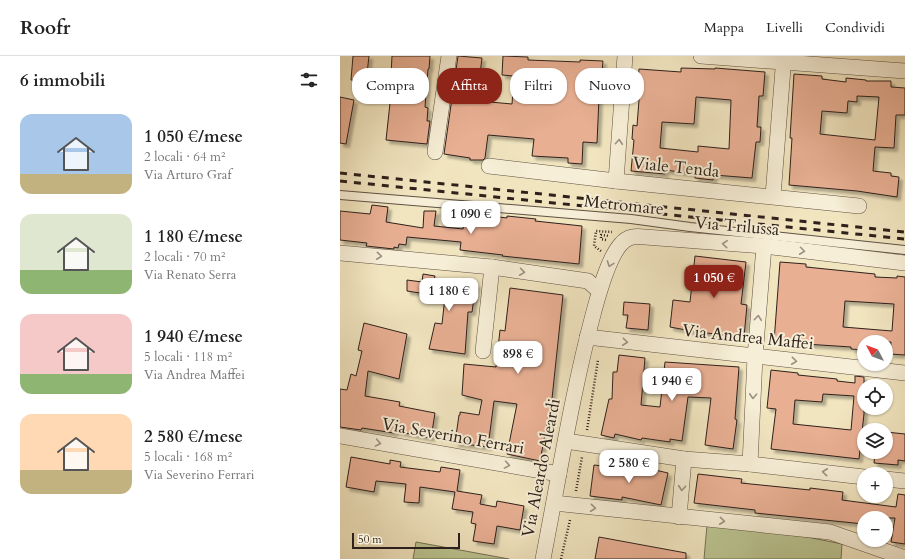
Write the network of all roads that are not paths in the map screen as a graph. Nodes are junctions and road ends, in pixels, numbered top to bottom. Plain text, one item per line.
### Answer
1 (449, 56) edge
2 (625, 56) edge
3 (701, 56) edge
4 (783, 59) edge
5 (905, 71) edge
6 (435, 152) dead end
7 (489, 166) dead end
8 (616, 181) junction
9 (340, 195) edge
10 (773, 196) junction
11 (859, 206) dead end
12 (764, 246) junction
13 (905, 250) edge
14 (340, 252) edge
15 (905, 263) edge
16 (492, 267) junction
17 (599, 291) junction
18 (587, 337) junction
19 (483, 351) dead end
20 (755, 357) junction
21 (905, 373) edge
22 (340, 436) edge
23 (566, 441) junction
24 (684, 459) junction
25 (750, 464) junction
26 (559, 474) junction
27 (857, 476) edge
28 (893, 480) edge
29 (905, 481) edge
30 (554, 503) junction
31 (679, 517) junction
32 (905, 558) edge
33 (543, 559) edge

1 - 6 street
8 -> 2 street
3 - 4 street
4 - 5 street
4 - 10 street
7 - 8 street, Viale Tenda
8 - 10 street, Viale Tenda
9 - 13 lane, Metromare
10 - 11 street, Viale Tenda
12 -> 15 street, Via Trilussa
12 -> 17 street, Via Trilussa
20 -> 12 street
14 -> 16 street
16 -> 17 street
16 - 19 street
17 - 18 street, Via Aleardo Aleardi
18 -> 20 street, Via Andrea Maffei
18 - 23 street, Via Aleardo Aleardi
20 -> 21 street, Via Andrea Maffei
20 -> 25 street
22 -> 26 street, Via Severino Ferrari
23 - 24 street
23 - 26 street, Via Aleardo Aleardi
24 - 25 street
24 -> 31 street
27 -> 25 street
26 - 30 street, Via Aleardo Aleardi
28 - 29 street
30 -> 31 street
30 - 33 street, Via Aleardo Aleardi
31 -> 32 street

